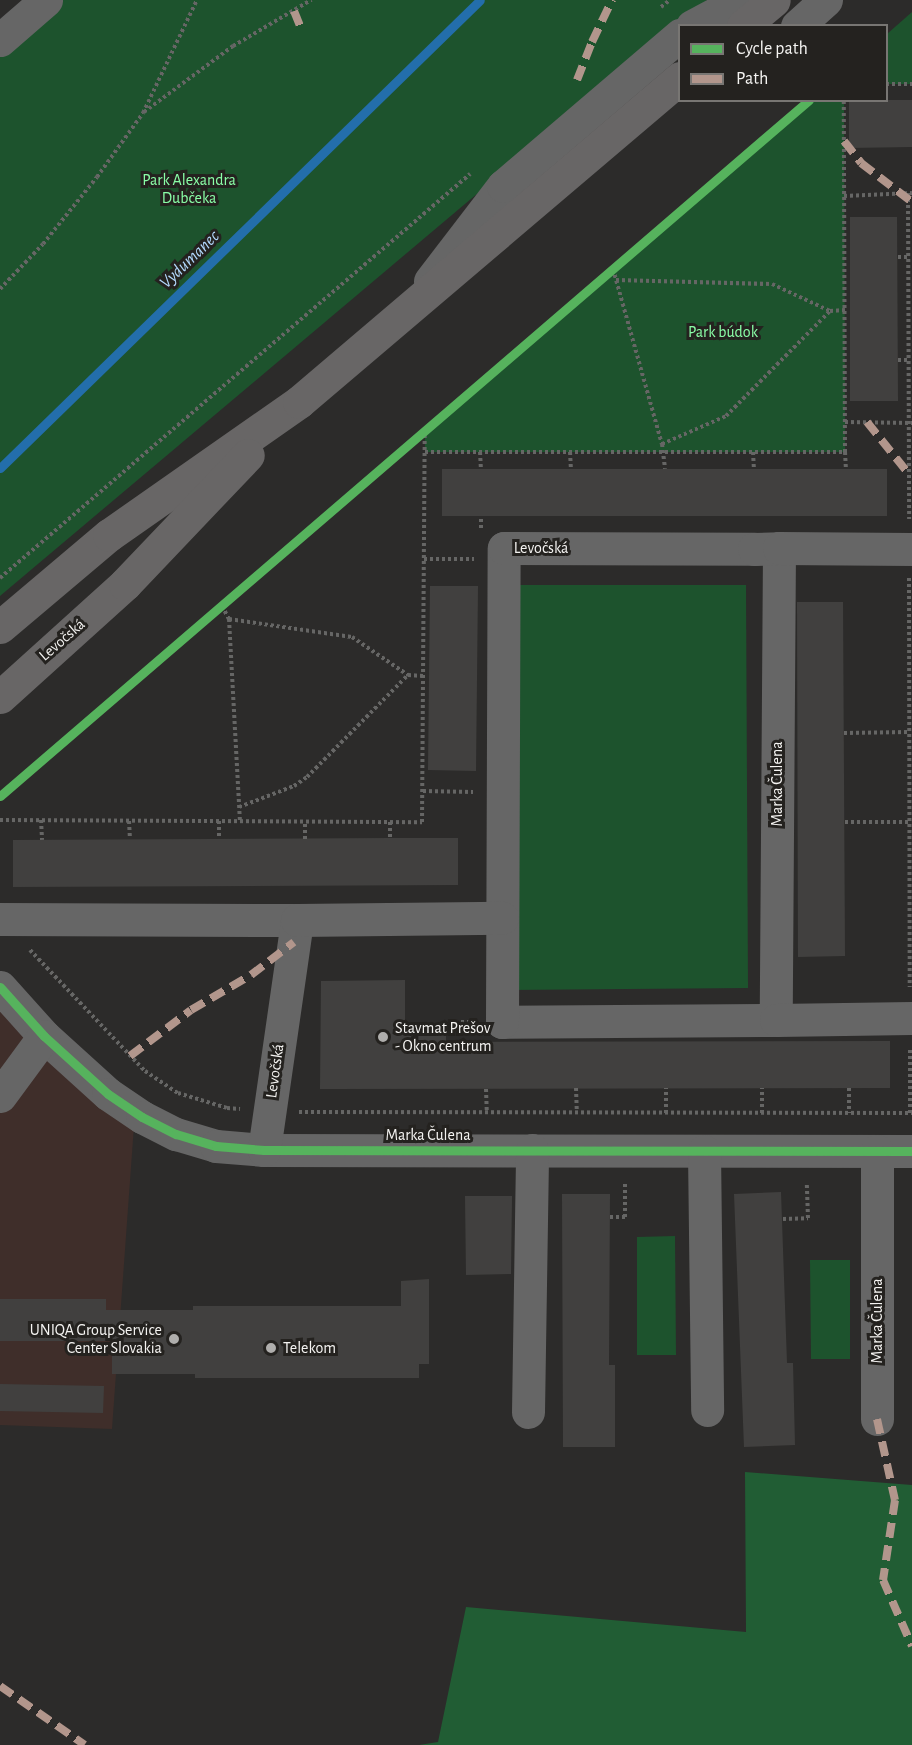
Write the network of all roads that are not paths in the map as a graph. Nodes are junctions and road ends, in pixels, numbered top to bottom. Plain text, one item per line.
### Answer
1 (46, 0) edge
2 (741, 0) edge
3 (774, 0) edge
4 (826, 0) edge
5 (696, 24) edge
6 (745, 24) edge
7 (799, 24) edge
8 (678, 37) edge
9 (0, 40) edge
10 (672, 87) edge
11 (412, 306) junction
12 (299, 402) junction
13 (779, 548) junction
14 (910, 549) edge
15 (0, 627) edge
16 (0, 697) edge
17 (502, 918) junction
18 (0, 919) edge
19 (297, 920) junction
20 (0, 987) edge
21 (911, 1018) edge
22 (776, 1020) junction
23 (44, 1036) junction
24 (0, 1095) edge
25 (264, 1150) junction
26 (532, 1150) junction
27 (704, 1151) junction
28 (877, 1151) junction
29 (912, 1151) edge
30 (707, 1410) dead end
31 (528, 1412) dead end
32 (877, 1419) dead end

1 - 9 street
2 - 5 street
3 - 6 main road
4 - 7 street
8 - 11 street
10 - 11 main road, Levočská
11 - 12 main road, Levočská
12 - 15 main road, Levočská
12 - 16 main road, Levočská
13 - 14 street, Levočská
13 - 17 street, Levočská
13 - 22 street, Marka Čulena
17 - 19 street
17 - 22 street, Levočská
18 - 19 street
19 - 25 street, Levočská
20 - 23 street, Marka Čulena
21 - 22 street
23 - 24 street
23 - 25 street, Marka Čulena
25 - 26 street, Marka Čulena
26 - 27 street, Marka Čulena
26 - 31 street
27 - 28 street, Marka Čulena
27 - 30 street
28 - 29 street, Marka Čulena
28 - 32 street, Marka Čulena

